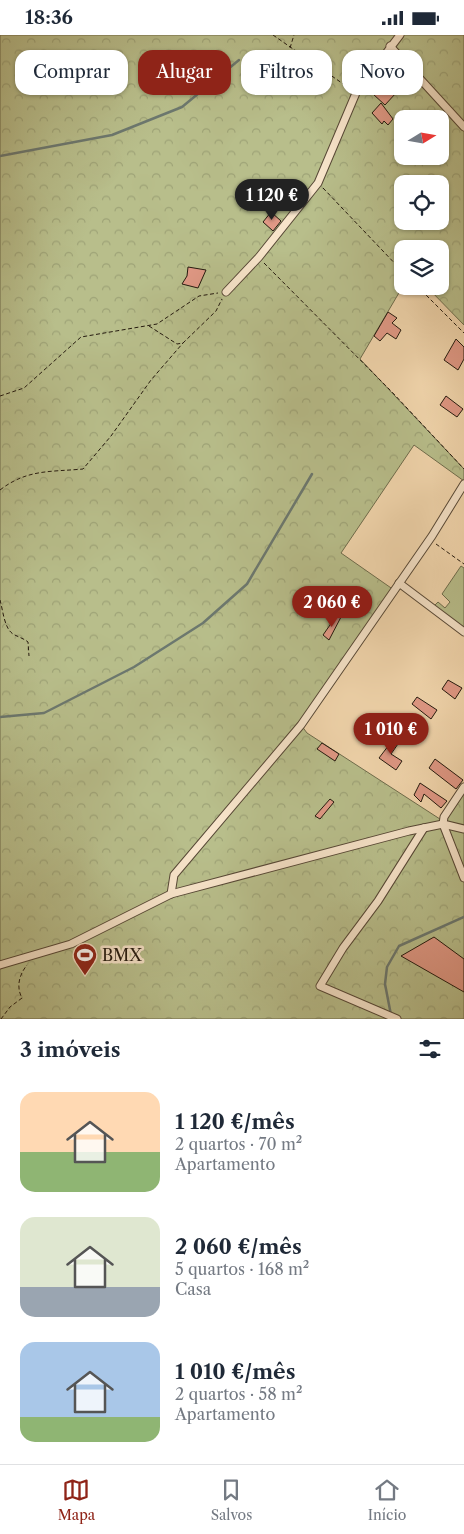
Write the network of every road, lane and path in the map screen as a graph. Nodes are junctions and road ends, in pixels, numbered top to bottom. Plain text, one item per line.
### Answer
1 (273, 35) edge
2 (294, 35) edge
3 (400, 35) edge
4 (390, 46) junction
5 (290, 49) junction
6 (387, 50) edge
7 (342, 84) edge
8 (355, 95) edge
9 (464, 127) edge
10 (318, 183) junction
11 (259, 257) junction
12 (394, 263) edge
13 (226, 292) junction
14 (426, 295) edge
15 (149, 326) junction
16 (464, 333) edge
17 (183, 343) junction
18 (0, 395) edge
19 (464, 469) edge
20 (464, 484) edge
21 (0, 490) edge
22 (429, 539) junction
23 (464, 564) edge
24 (398, 583) junction
25 (0, 600) edge
26 (464, 632) edge
27 (29, 656) dead end
28 (464, 787) edge
29 (443, 823) junction
30 (424, 828) junction
31 (464, 829) edge
32 (464, 878) edge
33 (171, 894) junction
34 (0, 965) edge
35 (27, 965) dead end
36 (1, 1019) edge
37 (397, 1019) edge

1 - 5 path
2 - 5 path
3 - 4 street
4 - 6 street
4 - 9 street
5 - 7 path
8 - 10 street
10 - 11 street
10 - 12 path
11 - 13 street
11 - 19 path
13 - 15 path
13 - 17 path
14 - 16 path
15 - 17 path
15 - 18 path
17 - 21 path
20 - 22 street
22 - 23 path
22 - 24 street
24 - 26 street
24 - 33 street
25 - 27 path
28 - 29 street
29 - 30 street
29 - 31 street
29 - 32 street
30 - 33 street
30 - 37 street
33 - 34 street
35 - 36 path

